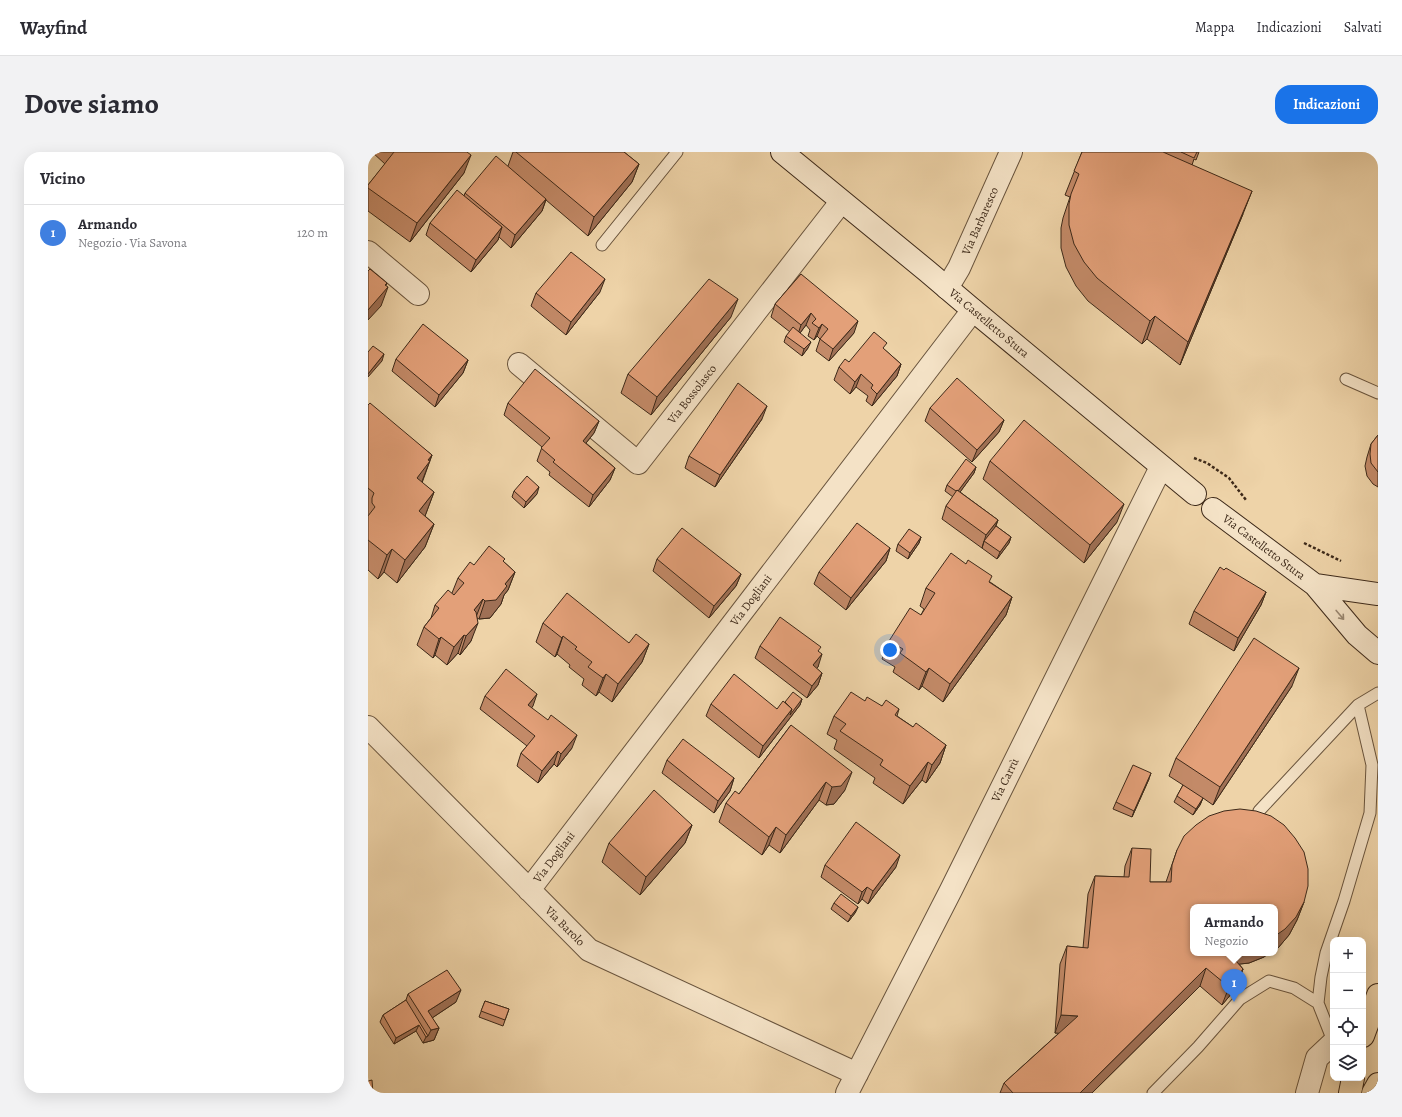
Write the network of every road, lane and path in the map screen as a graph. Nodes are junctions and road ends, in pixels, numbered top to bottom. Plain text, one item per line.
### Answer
1 (677, 152) edge
2 (782, 152) edge
3 (1011, 152) edge
4 (841, 202) junction
5 (602, 245) dead end
6 (368, 252) edge
7 (947, 288) junction
8 (418, 294) dead end
9 (973, 310) junction
10 (519, 364) dead end
11 (1346, 379) dead end
12 (1378, 393) edge
13 (1161, 466) junction
14 (1195, 494) dead end
15 (1213, 509) dead end
16 (1315, 585) junction
17 (1378, 594) edge
18 (1378, 653) edge
19 (1378, 693) edge
20 (1358, 705) junction
21 (368, 727) edge
22 (1259, 811) edge
23 (529, 890) junction
24 (1378, 995) edge
25 (1318, 1003) junction
26 (1366, 1028) edge
27 (1330, 1034) edge
28 (1330, 1045) edge
29 (857, 1074) junction
30 (1352, 1081) edge
31 (1378, 1084) edge
32 (847, 1093) edge
33 (1153, 1093) edge
34 (1307, 1093) edge
35 (1350, 1093) edge
36 (1373, 1093) edge

1 - 5 lane
2 - 4 street, Via Castelletto Stura
3 - 7 street, Via Barbaresco
4 - 7 street, Via Castelletto Stura
4 - 10 street, Via Bossolasco
6 - 8 street
7 - 9 street, Via Castelletto Stura
9 - 13 street, Via Castelletto Stura
9 - 23 street, Via Dogliani
11 - 12 lane
13 - 14 street, Via Castelletto Stura
13 - 29 street, Via Carrù
15 - 16 street, Via Castelletto Stura
16 - 17 street, Via Castelletto Stura
16 -> 18 street, Via Castelletto Stura
19 - 20 lane
20 - 22 lane
20 - 25 lane
21 - 23 street, Via Barolo
23 - 29 street, Via Barolo
24 - 26 main road
25 - 27 lane
25 - 33 lane
28 - 34 street
29 - 32 street, Via Carrù
30 - 35 main road
31 - 36 main road

